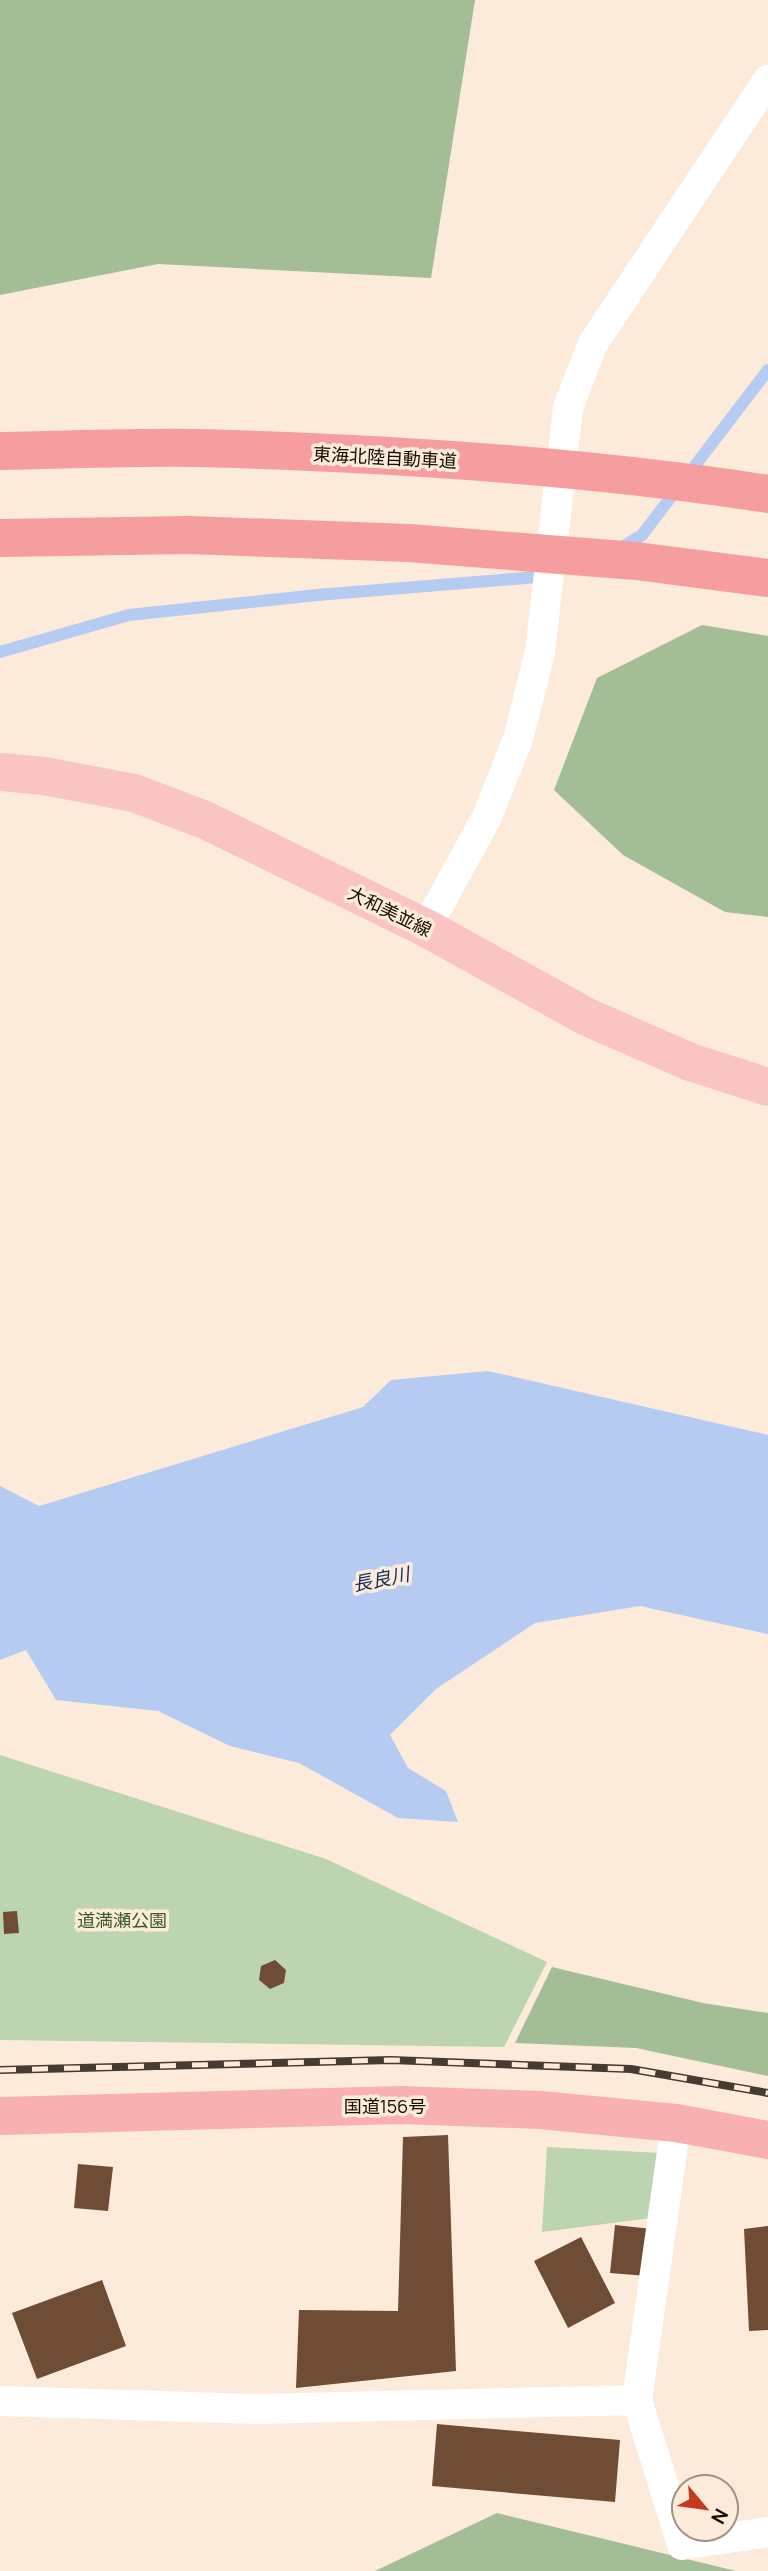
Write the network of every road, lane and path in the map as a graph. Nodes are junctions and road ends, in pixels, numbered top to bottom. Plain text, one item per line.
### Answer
1 (768, 80) edge
2 (0, 451) edge
3 (768, 494) edge
4 (0, 538) edge
5 (768, 579) edge
6 (0, 772) edge
7 (426, 928) junction
8 (768, 1087) edge
9 (0, 2116) edge
10 (676, 2123) junction
11 (768, 2140) edge
12 (637, 2400) junction
13 (0, 2401) edge
14 (768, 2532) edge

1 - 7 street
2 - 3 highway, 東海北陸自動車道
4 - 5 highway
6 - 7 main road, 大和美並線
7 - 8 main road, 大和美並線
9 - 10 highway, 国道156号
10 - 11 highway, 国道156号
10 - 12 street
12 - 13 street
12 - 14 street

